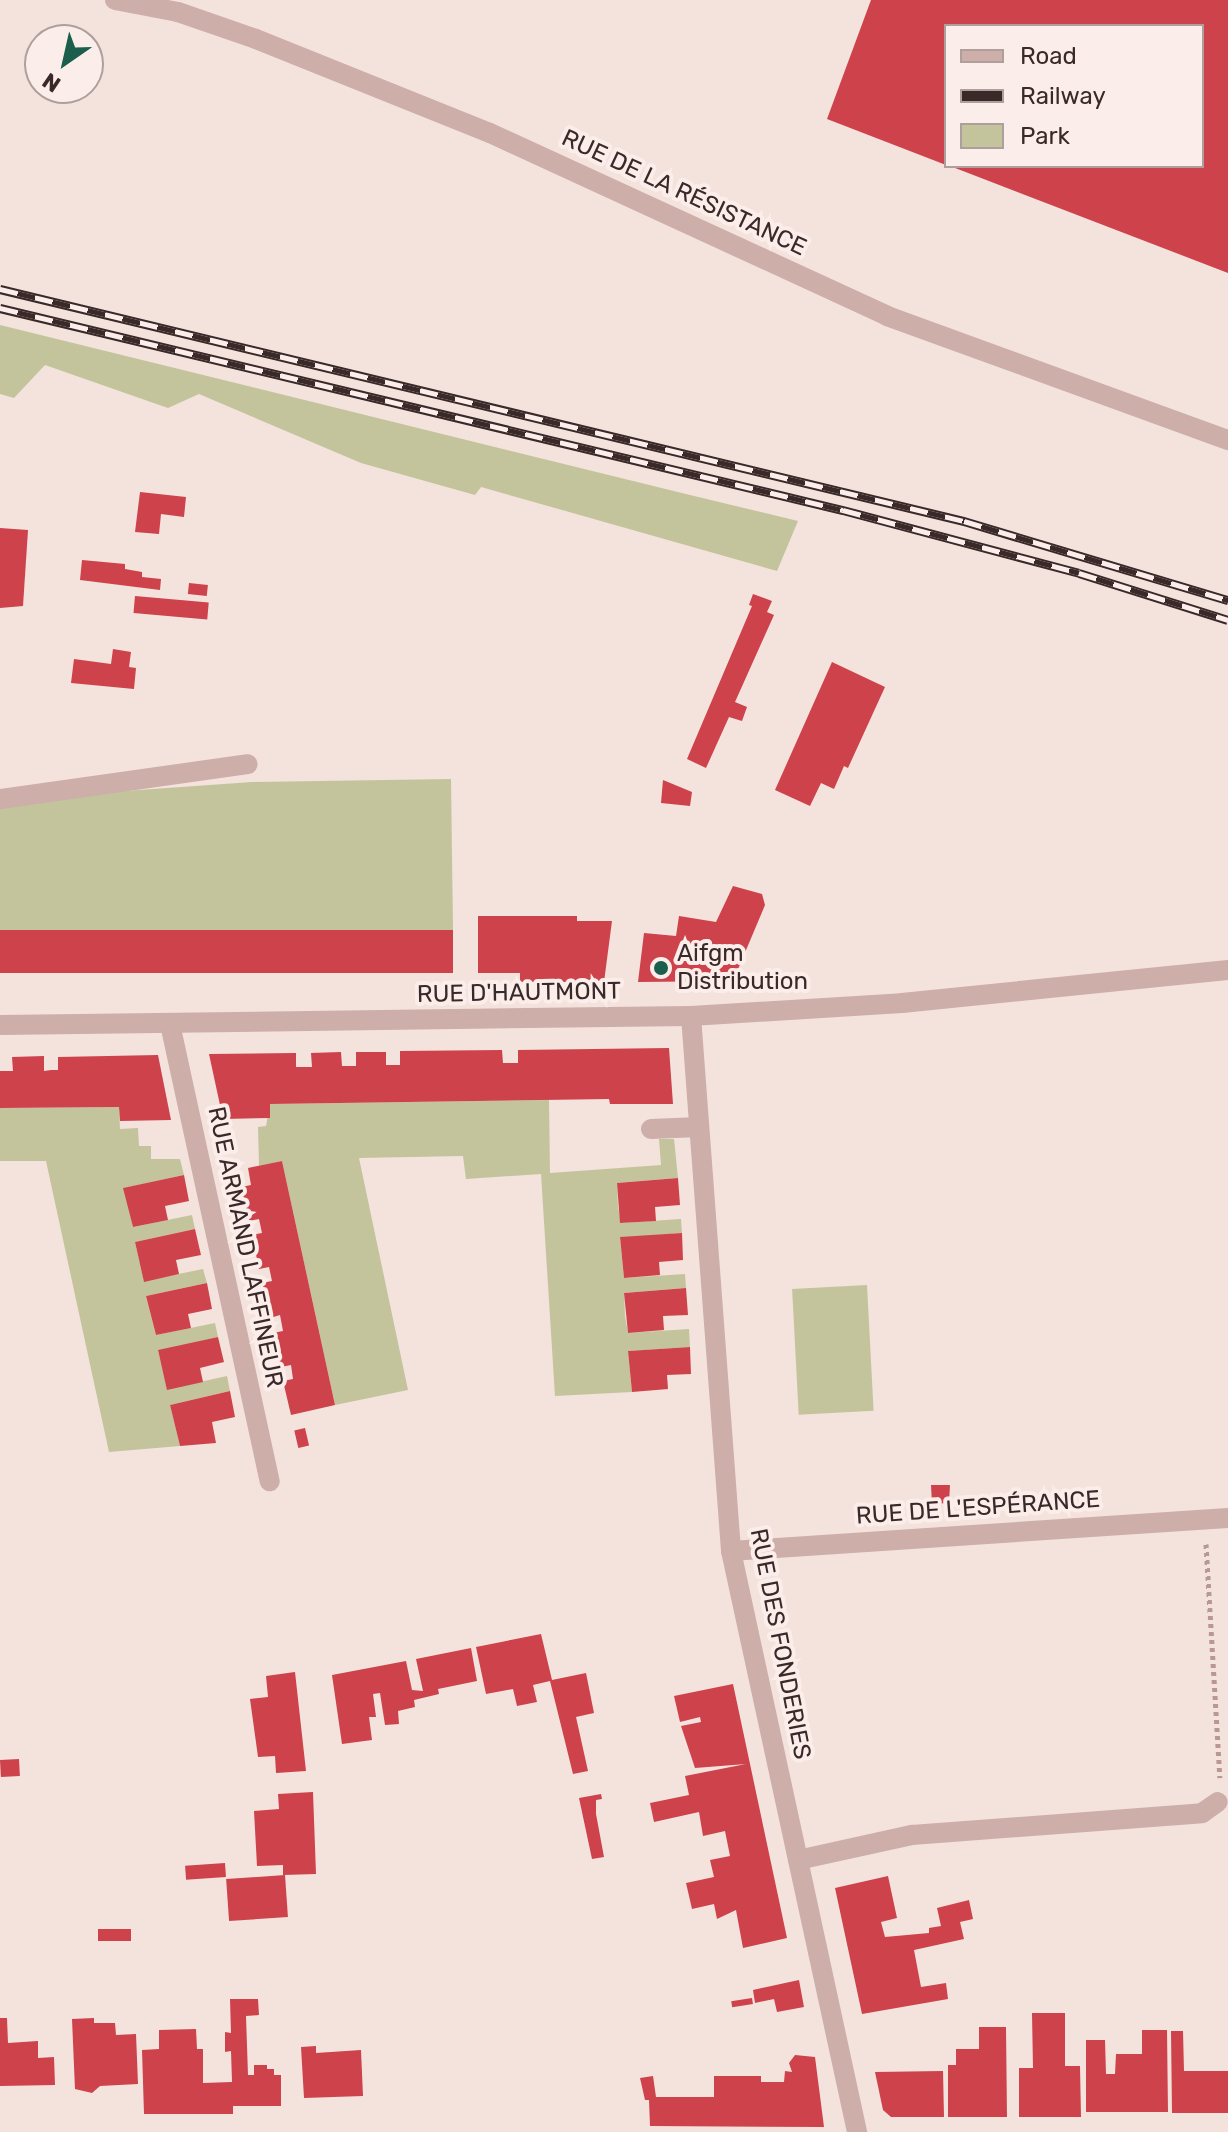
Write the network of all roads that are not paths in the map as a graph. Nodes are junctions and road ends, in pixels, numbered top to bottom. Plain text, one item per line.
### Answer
1 (115, 0) edge
2 (1228, 440) edge
3 (248, 764) dead end
4 (0, 799) edge
5 (1228, 970) edge
6 (691, 1016) junction
7 (170, 1024) junction
8 (0, 1025) edge
9 (699, 1127) junction
10 (651, 1129) dead end
11 (270, 1481) dead end
12 (1228, 1518) edge
13 (731, 1551) junction
14 (1218, 1802) road end
15 (798, 1860) junction
16 (857, 2132) edge

1 - 2 street, RUE DE LA RÉSISTANCE
3 - 4 street
5 - 6 street, RUE D'HAUTMONT
6 - 7 street, RUE D'HAUTMONT
6 - 9 street, RUE DES FONDERIES
7 - 8 street, RUE D'HAUTMONT
7 - 11 street, RUE ARMAND LAFFINEUR
9 - 10 street
9 - 13 street, RUE DES FONDERIES
12 - 13 street, RUE DE L'ESPÉRANCE
13 - 15 street, RUE DES FONDERIES
14 - 15 street
15 - 16 street, RUE DES FONDERIES

